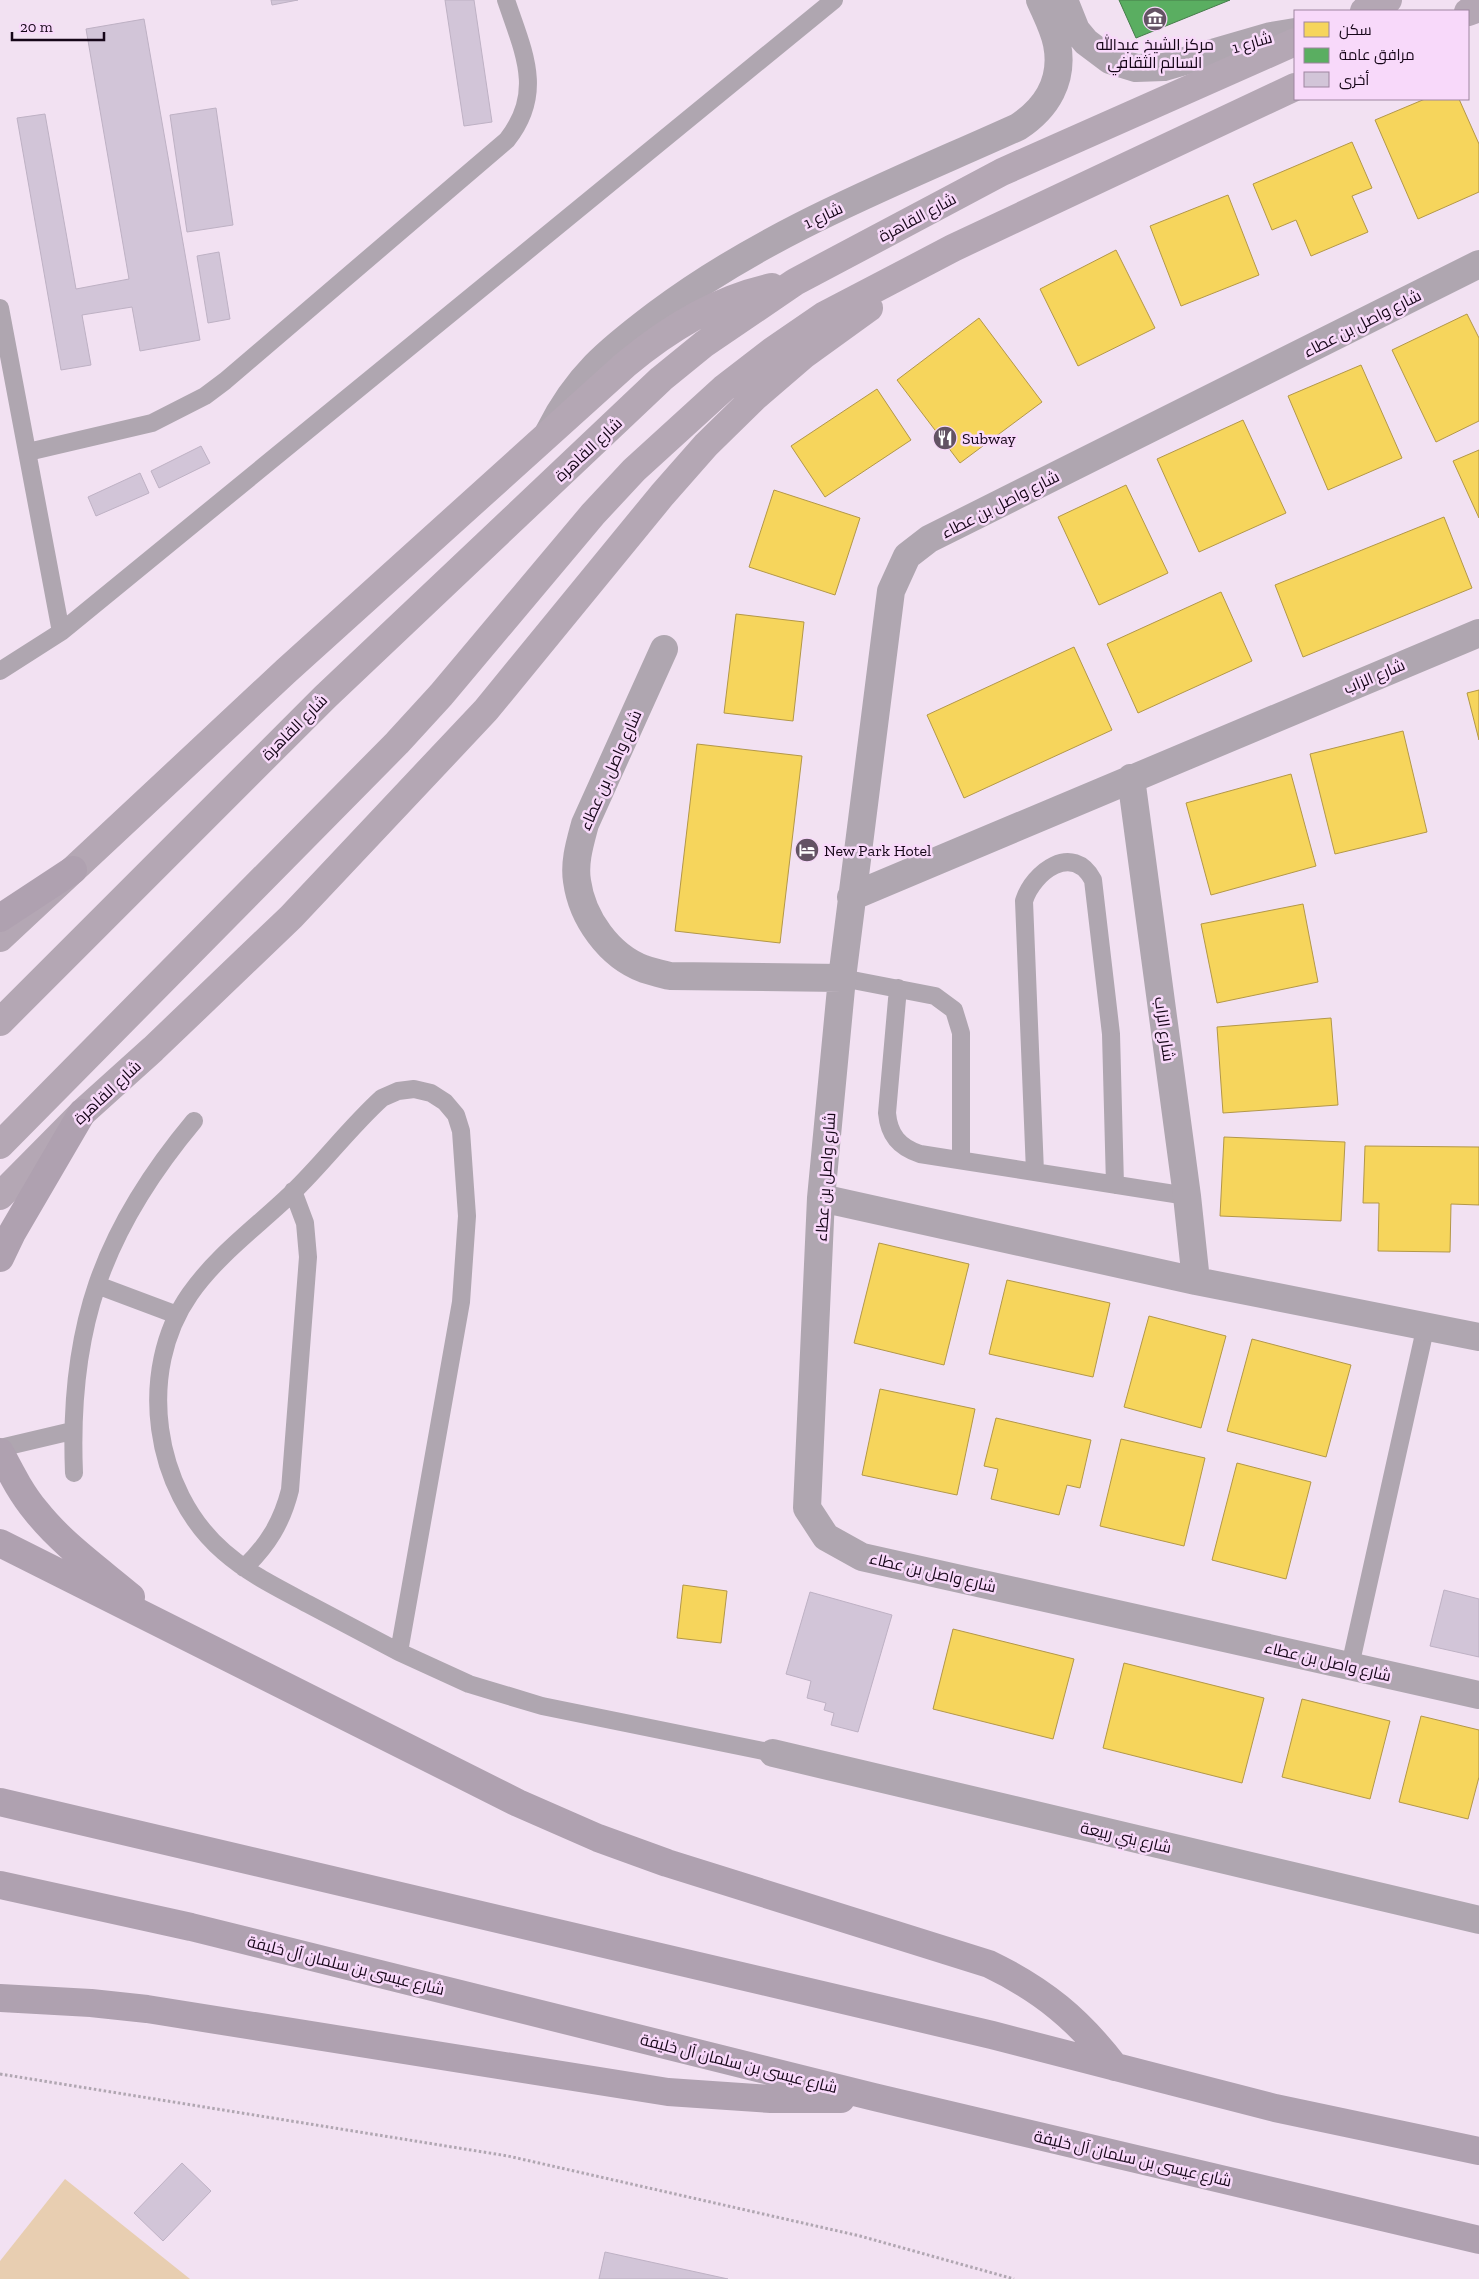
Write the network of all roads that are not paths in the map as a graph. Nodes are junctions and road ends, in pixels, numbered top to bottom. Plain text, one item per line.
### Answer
1 (506, 0) edge
2 (834, 0) edge
3 (1040, 0) edge
4 (1064, 0) edge
5 (1388, 0) edge
6 (1366, 10) edge
7 (1294, 32) edge
8 (1294, 42) edge
9 (1294, 88) edge
10 (953, 248) junction
11 (1479, 264) edge
12 (795, 282) junction
13 (0, 308) edge
14 (547, 435) junction
15 (28, 452) junction
16 (61, 632) junction
17 (1479, 632) edge
18 (664, 649) dead end
19 (0, 671) edge
20 (1131, 778) junction
21 (73, 870) junction
22 (852, 897) junction
23 (0, 918) edge
24 (0, 938) edge
25 (842, 978) junction
26 (898, 988) junction
27 (0, 1022) edge
28 (82, 1113) junction
29 (194, 1121) dead end
30 (0, 1145) edge
31 (961, 1160) junction
32 (1035, 1172) junction
33 (1115, 1185) junction
34 (293, 1192) junction
35 (0, 1196) edge
36 (1188, 1196) junction
37 (822, 1198) junction
38 (0, 1258) edge
39 (1196, 1281) junction
40 (96, 1285) junction
41 (177, 1315) junction
42 (1426, 1325) junction
43 (1479, 1337) edge
44 (72, 1431) junction
45 (0, 1448) edge
46 (0, 1452) edge
47 (74, 1473) dead end
48 (0, 1543) edge
49 (244, 1568) junction
50 (165, 1625) junction
51 (399, 1652) junction
52 (1350, 1666) junction
53 (1479, 1695) edge
54 (773, 1753) joint
55 (0, 1802) edge
56 (0, 1885) edge
57 (1479, 1920) edge
58 (0, 1998) edge
59 (1115, 2067) junction
60 (874, 2097) junction
61 (1479, 2152) edge
62 (1479, 2240) edge

1 - 15 lane
2 - 16 lane
3 - 14 street, شارع 1
4 - 7 street, شارع 1
5 - 6 main road
8 - 12 main road, شارع القاهرة
9 - 10 main road, شارع القاهرة
10 - 28 main road, شارع القاهرة
10 - 30 main road, شارع القاهرة
11 - 22 street, شارع واصل بن عطاء
12 - 14 main road
12 - 27 main road, شارع القاهرة
13 - 15 lane
14 - 21 main road
15 - 16 lane
16 - 19 lane
17 - 20 street, شارع الزاب
18 - 25 street, شارع واصل بن عطاء
20 - 22 street, شارع الزاب
20 - 36 street, شارع الزاب
21 - 23 highway
21 - 24 main road
22 - 25 street, شارع واصل بن عطاء
25 - 26 lane
25 - 37 street, شارع واصل بن عطاء
26 - 31 lane
26 - 31 lane
28 - 35 main road, شارع القاهرة
28 - 38 highway
29 - 40 lane
31 - 32 lane
32 - 33 lane
32 - 33 lane
33 - 36 lane
34 - 41 lane
34 - 49 lane
34 - 51 lane
36 - 39 street, شارع الزاب
37 - 39 street
37 - 52 street, شارع واصل بن عطاء
39 - 42 street
40 - 41 lane
40 - 44 lane
41 - 49 lane
42 - 43 street
42 - 52 lane
44 - 45 lane
44 - 47 lane
46 - 50 highway
48 - 50 highway
49 - 51 lane
50 - 59 highway
51 - 54 lane
52 - 53 street, شارع واصل بن عطاء
54 - 57 street, شارع بني ربيعة
55 - 59 highway
56 - 60 highway, شارع عيسى بن سلمان آل خليفة
58 - 60 highway
59 - 61 highway
60 - 62 highway, شارع عيسى بن سلمان آل خليفة

